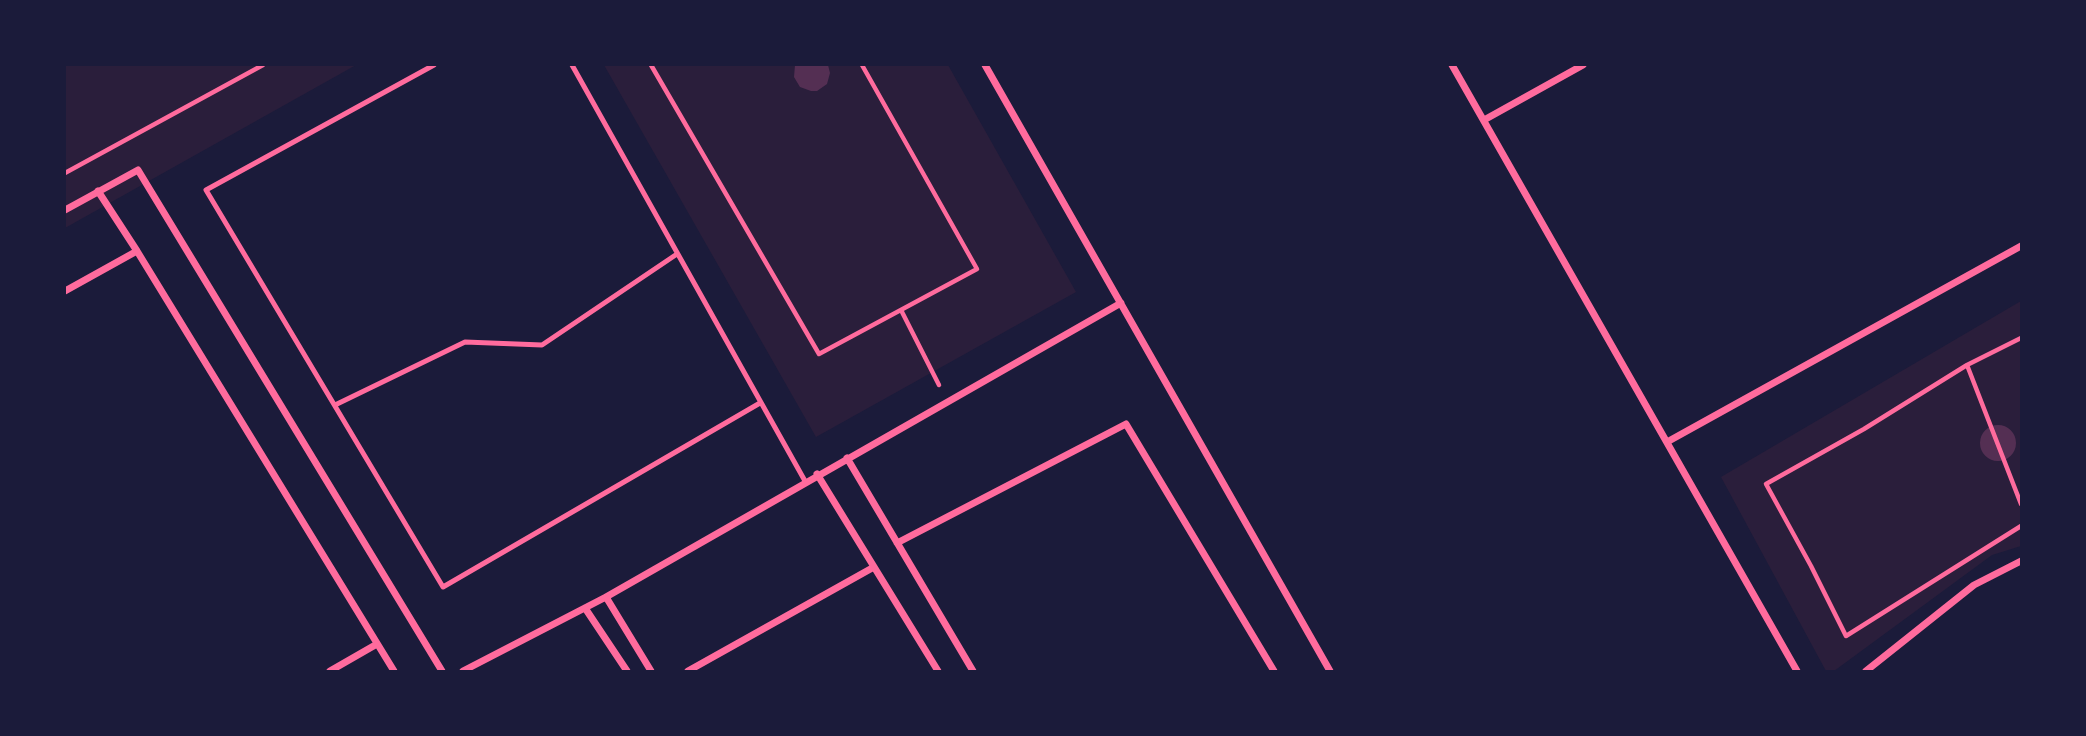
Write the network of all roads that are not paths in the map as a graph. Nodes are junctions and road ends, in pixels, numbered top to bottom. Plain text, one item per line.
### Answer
1 (434, 65) edge
2 (572, 65) edge
3 (985, 65) edge
4 (1452, 65) edge
5 (1583, 65) edge
6 (1484, 120) junction
7 (98, 191) junction
8 (65, 210) edge
9 (2021, 246) edge
10 (137, 251) junction
11 (677, 254) junction
12 (65, 291) edge
13 (1121, 303) junction
14 (760, 403) junction
15 (335, 405) junction
16 (1667, 442) junction
17 (847, 458) junction
18 (817, 474) junction
19 (805, 481) junction
20 (897, 543) junction
21 (2021, 561) edge
22 (873, 567) junction
23 (606, 597) junction
24 (585, 608) junction
25 (377, 644) junction
26 (330, 671) edge
27 (394, 671) edge
28 (442, 671) edge
29 (463, 671) edge
30 (627, 671) edge
31 (652, 671) edge
32 (688, 671) edge
33 (938, 671) edge
34 (973, 671) edge
35 (1274, 671) edge
36 (1330, 671) edge
37 (1797, 671) edge
38 (1866, 671) edge

1 - 15 lane
2 - 11 lane
3 - 13 street
4 - 6 street
5 - 6 street
6 - 16 street
7 - 8 street
7 - 10 street
7 - 28 street
9 - 16 street
10 - 12 street
10 - 25 street
11 - 14 lane
11 - 15 lane
13 - 17 street
13 - 36 street
14 - 15 lane
14 - 19 lane
16 - 37 street
17 - 18 street
17 - 20 street
18 - 19 street
18 - 22 street
19 - 23 street
20 - 34 street
20 - 35 street
21 - 38 street
22 - 32 street
22 - 33 street
23 - 24 street
23 - 31 street
24 - 29 street
24 - 30 street
25 - 26 street
25 - 27 street

